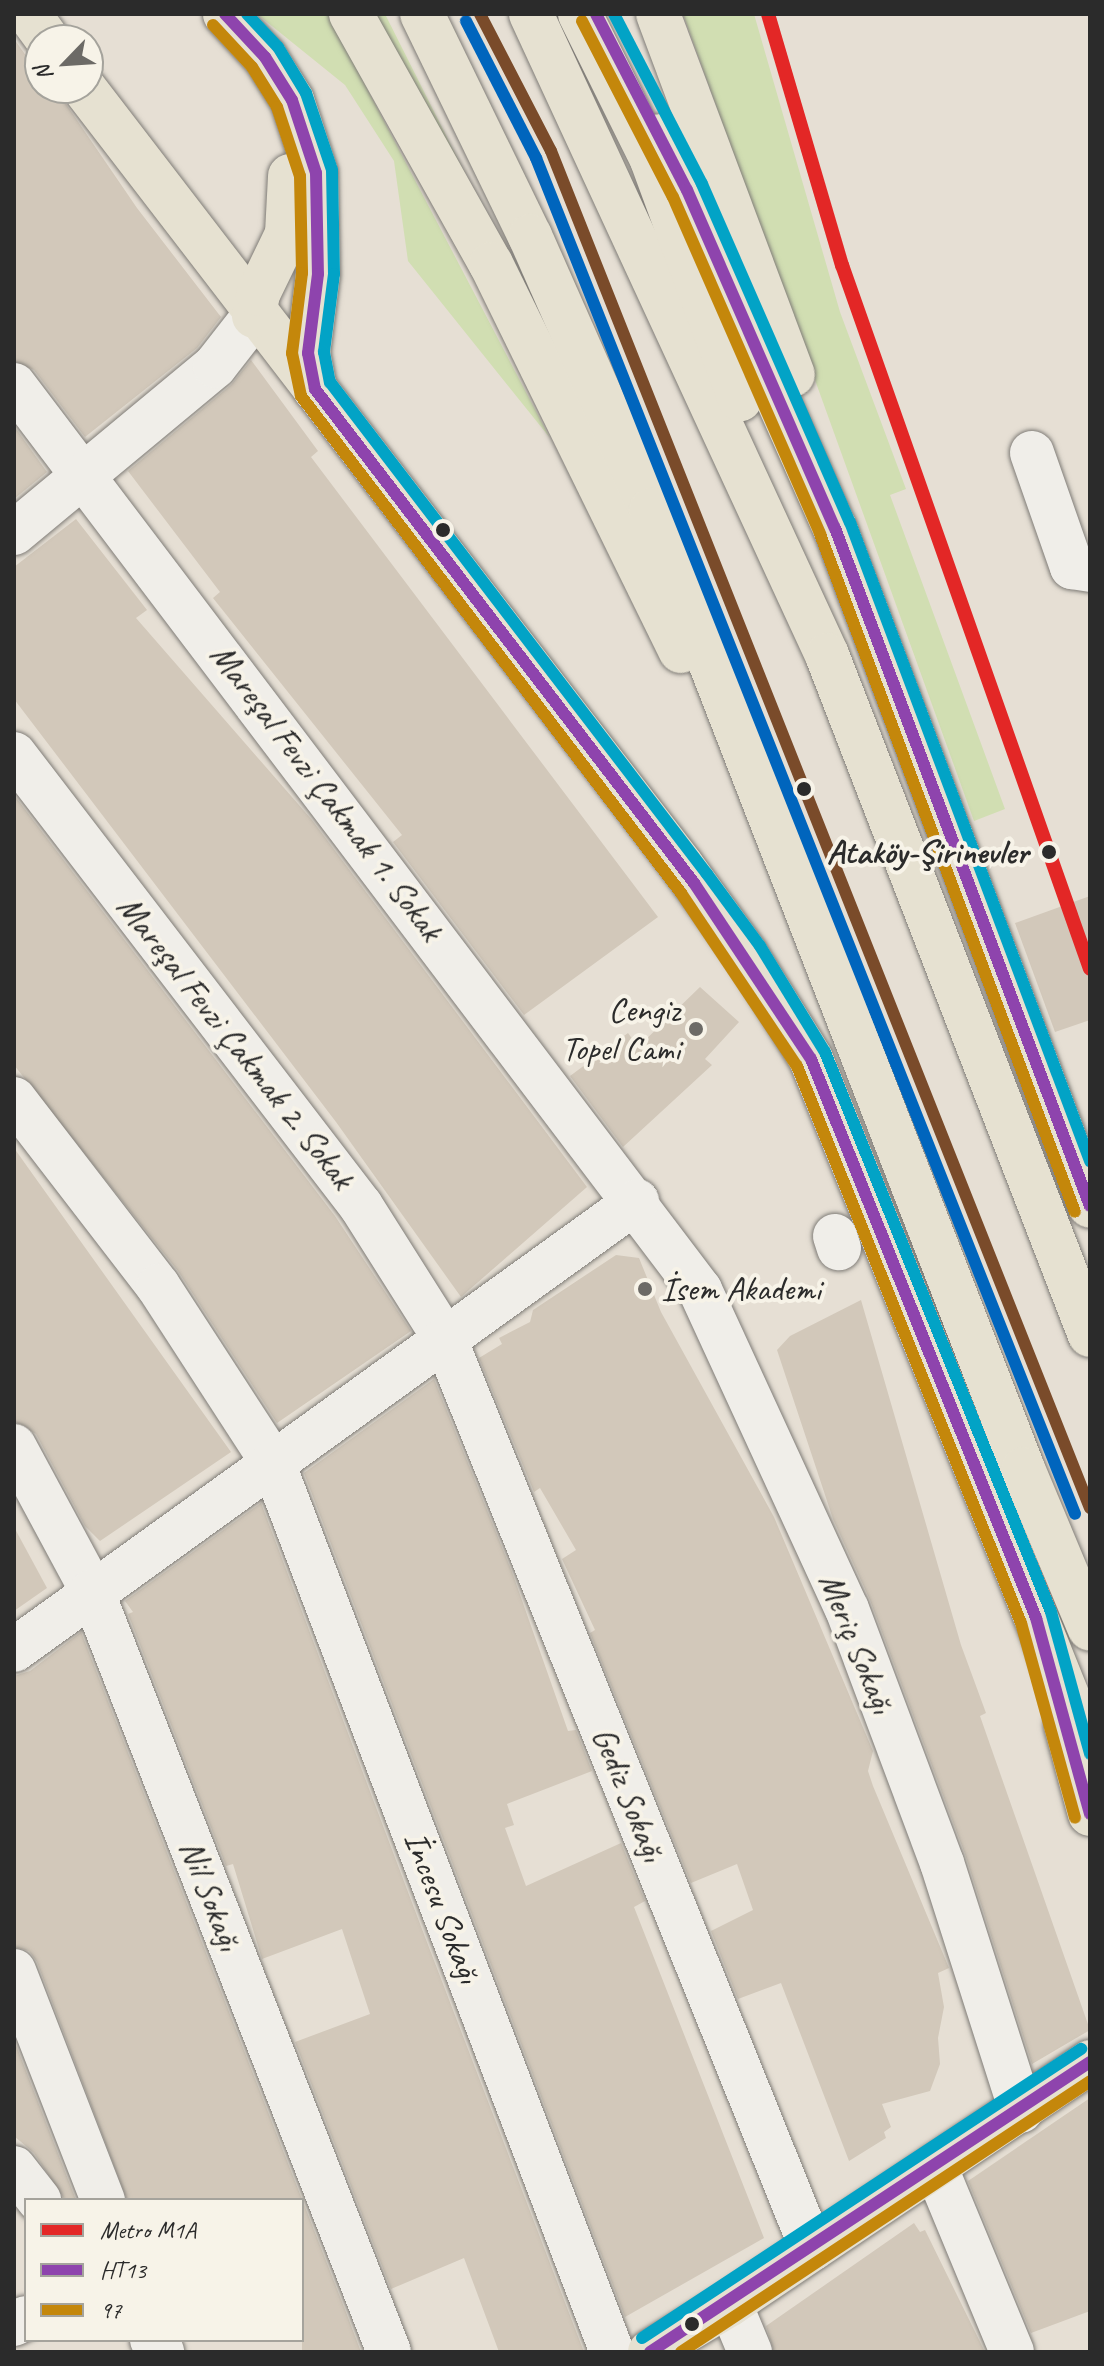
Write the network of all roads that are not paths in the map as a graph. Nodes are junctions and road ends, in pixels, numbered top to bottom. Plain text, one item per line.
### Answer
1 (225, 14) edge
2 (351, 14) edge
3 (422, 14) edge
4 (531, 14) edge
5 (580, 14) edge
6 (596, 14) edge
7 (658, 14) edge
8 (265, 57) junction
9 (96, 104) edge
10 (254, 316) junction
11 (14, 385) edge
12 (315, 389) junction
13 (1032, 453) dead end
14 (87, 475) junction
15 (835, 528) junction
16 (14, 533) edge
17 (780, 548) junction
18 (1090, 570) edge
19 (14, 754) edge
20 (774, 817) junction
21 (14, 1099) edge
22 (637, 1201) junction
23 (1090, 1206) edge
24 (1090, 1335) edge
25 (445, 1339) junction
26 (14, 1446) edge
27 (273, 1463) junction
28 (92, 1591) junction
29 (1036, 1618) junction
30 (1090, 1629) edge
31 (14, 1650) edge
32 (1090, 1752) edge
33 (1090, 1814) edge
34 (14, 1971) edge
35 (1090, 2062) edge
36 (1021, 2111) junction
37 (935, 2166) junction
38 (14, 2168) edge
39 (37, 2198) edge
40 (102, 2198) edge
41 (812, 2249) junction
42 (730, 2304) junction
43 (389, 2352) edge
44 (612, 2352) edge
45 (650, 2352) edge
46 (750, 2352) edge
47 (1012, 2352) edge

1 - 8 main road
2 - 20 main road
3 - 20 main road
4 - 17 main road
5 - 17 main road
6 - 15 main road
7 - 15 main road
8 - 10 main road
8 - 12 main road
9 - 10 main road
10 - 12 main road
10 - 14 street
11 - 14 street, Mareşal Fevzi Çakmak 1. Sokak
12 - 29 main road
13 - 18 street
14 - 16 street
14 - 22 street, Mareşal Fevzi Çakmak 1. Sokak
15 - 23 main road
17 - 24 main road
19 - 25 street, Mareşal Fevzi Çakmak 2. Sokak
20 - 30 main road
21 - 27 street, İncesu Sokağı
22 - 25 street
22 - 36 street, Meriç Sokağı
25 - 27 street
25 - 41 street, Gediz Sokağı
26 - 28 street, Nil Sokağı
27 - 28 street
27 - 44 street, İncesu Sokağı
28 - 31 street
28 - 43 street, Nil Sokağı
29 - 32 main road
29 - 33 main road
34 - 40 street
35 - 36 main road
36 - 37 main road
37 - 41 main road
37 - 47 street
38 - 39 street
41 - 42 main road
42 - 45 main road
42 - 46 street

